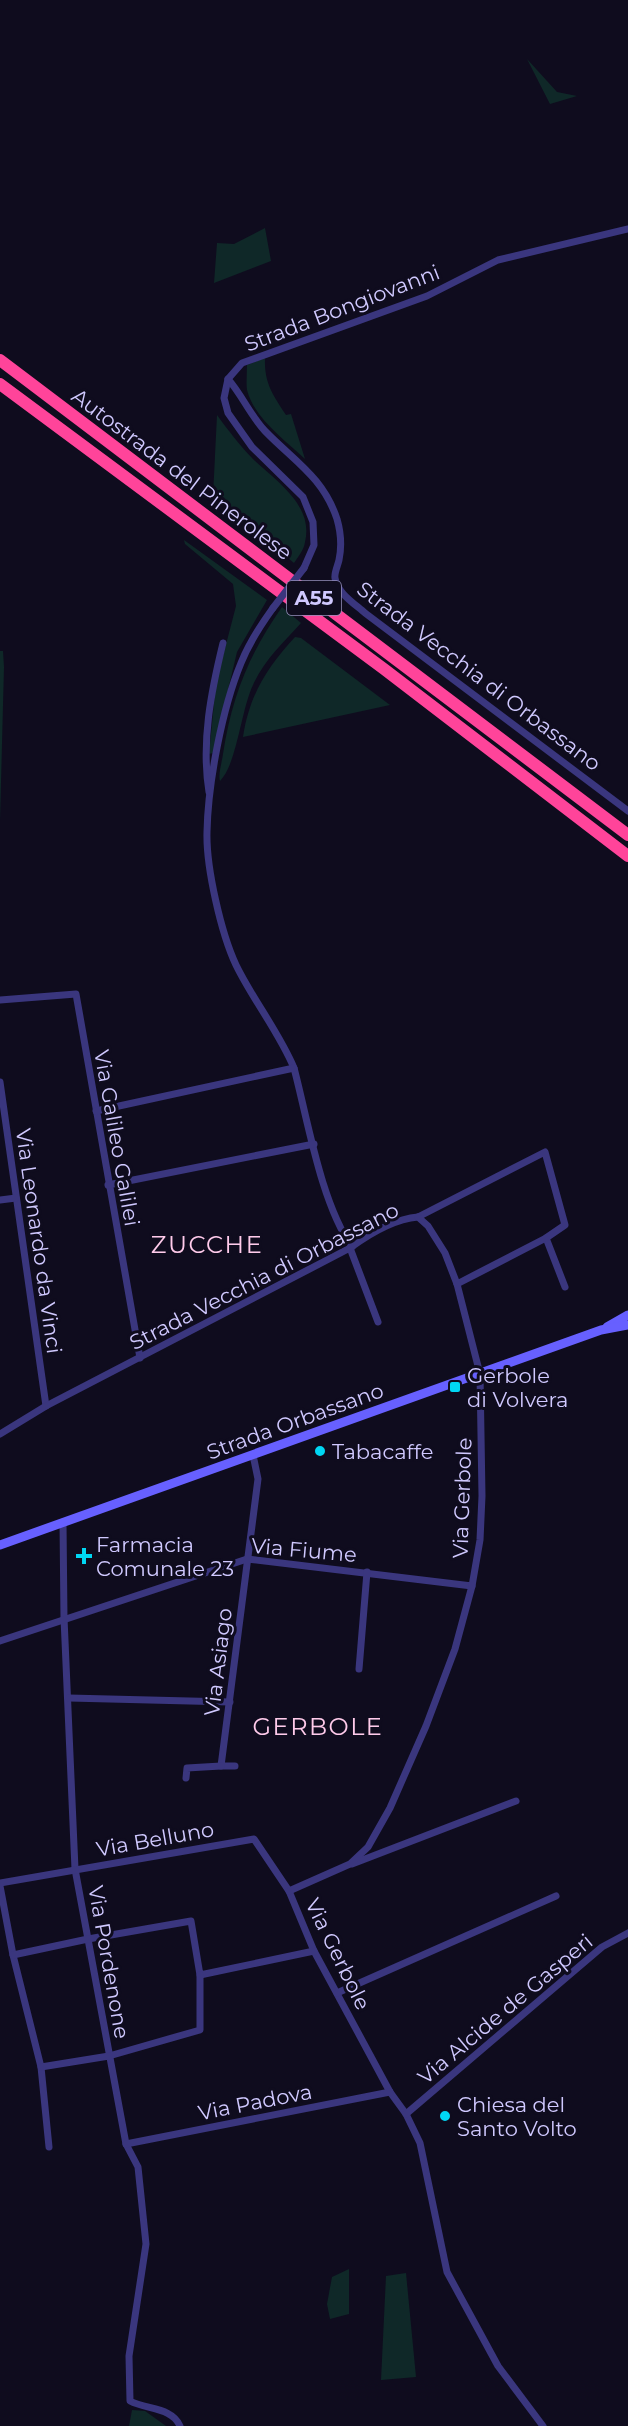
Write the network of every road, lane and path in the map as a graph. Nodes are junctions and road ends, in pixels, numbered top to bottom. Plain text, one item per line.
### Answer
1 (628, 230) edge
2 (0, 360) edge
3 (228, 379) junction
4 (0, 384) edge
5 (223, 643) dead end
6 (210, 801) junction
7 (628, 811) edge
8 (628, 836) edge
9 (628, 856) edge
10 (0, 1000) edge
11 (294, 1068) junction
12 (0, 1082) edge
13 (96, 1111) junction
14 (314, 1144) junction
15 (108, 1185) junction
16 (16, 1198) junction
17 (0, 1200) edge
18 (418, 1217) junction
19 (546, 1238) junction
20 (351, 1247) junction
21 (457, 1284) junction
22 (565, 1287) dead end
23 (628, 1314) edge
24 (378, 1322) dead end
25 (628, 1325) edge
26 (601, 1330) junction
27 (140, 1358) junction
28 (480, 1374) junction
29 (46, 1406) junction
30 (0, 1434) edge
31 (253, 1455) junction
32 (63, 1522) junction
33 (0, 1545) edge
34 (247, 1559) junction
35 (367, 1572) junction
36 (472, 1586) junction
37 (64, 1618) junction
38 (0, 1641) edge
39 (359, 1669) dead end
40 (69, 1698) junction
41 (230, 1702) junction
42 (221, 1766) junction
43 (235, 1766) dead end
44 (186, 1778) dead end
45 (516, 1801) dead end
46 (350, 1864) junction
47 (75, 1869) junction
48 (0, 1884) edge
49 (289, 1891) junction
50 (556, 1896) dead end
51 (628, 1933) edge
52 (88, 1939) junction
53 (314, 1951) junction
54 (13, 1955) junction
55 (200, 1975) junction
56 (337, 1993) junction
57 (109, 2056) junction
58 (41, 2067) junction
59 (390, 2092) junction
60 (406, 2114) junction
61 (126, 2144) junction
62 (49, 2147) dead end
63 (180, 2426) edge
64 (543, 2426) edge

1 - 3 street, Strada Bongiovanni
2 - 8 highway, Autostrada del Pinerolese / A55
3 - 6 street, Strada Bongiovanni, bridge
3 - 7 street, Strada Vecchia di Orbassano
4 - 9 highway, Autostrada del Pinerolese / A55
5 - 6 street
6 - 11 street, Strada Bongiovanni
10 - 13 street, Via Galileo Galilei
11 - 13 street
11 - 14 street, Strada Bongiovanni
12 - 16 street, Via Leonardo da Vinci
13 - 15 street, Via Galileo Galilei
14 - 15 street
14 - 20 street, Strada Bongiovanni
15 - 27 street, Via Galileo Galilei
16 - 17 street
16 - 29 street, Via Leonardo da Vinci
18 - 19 street, Strada Vecchia di Orbassano
18 - 20 street, Strada Vecchia di Orbassano
18 - 21 street, Via Gerbole
19 - 21 street
19 - 22 street
20 - 24 street, Strada Bongiovanni
20 - 27 street, Strada Vecchia di Orbassano
21 - 28 street, Via Gerbole
23 - 26 main road, Strada Orbassano
25 - 26 main road, Strada Orbassano
26 - 28 main road, Strada Orbassano
27 - 29 street, Strada Vecchia di Orbassano
28 - 31 main road, Strada Orbassano
28 - 36 street, Via Gerbole
29 - 30 street, Strada Vecchia di Orbassano
31 - 32 main road, Strada Orbassano
31 - 34 street, Via Asiago
32 - 33 main road, Strada Orbassano
32 - 37 street, Via Pordenone
34 - 35 street, Via Fiume
34 - 37 street, Via Fiume
34 - 41 street, Via Asiago
35 - 36 street, Via Fiume
35 - 39 street
36 - 46 street, Via Gerbole
37 - 38 street, Via Fiume
37 - 40 street, Via Pordenone
40 - 41 street
40 - 47 street, Via Pordenone
41 - 42 street, Via Asiago
42 - 43 street
42 - 44 street
45 - 46 street
46 - 49 street, Via Gerbole
47 - 48 street, Via Belluno
47 - 49 street, Via Belluno
47 - 52 street, Via Pordenone
48 - 54 street
49 - 53 street, Via Gerbole
50 - 56 street
51 - 60 street, Via Alcide de Gasperi
52 - 54 street
52 - 55 street
52 - 57 street, Via Pordenone
53 - 55 street
53 - 56 street, Via Gerbole
54 - 58 street
55 - 57 street
56 - 59 street, Via Gerbole
57 - 58 street
57 - 61 street, Via Pordenone
58 - 62 street
59 - 60 street, Via Gerbole
59 - 61 street, Via Padova
60 - 64 street, Via Gerbole
61 - 63 street, Via Pordenone

